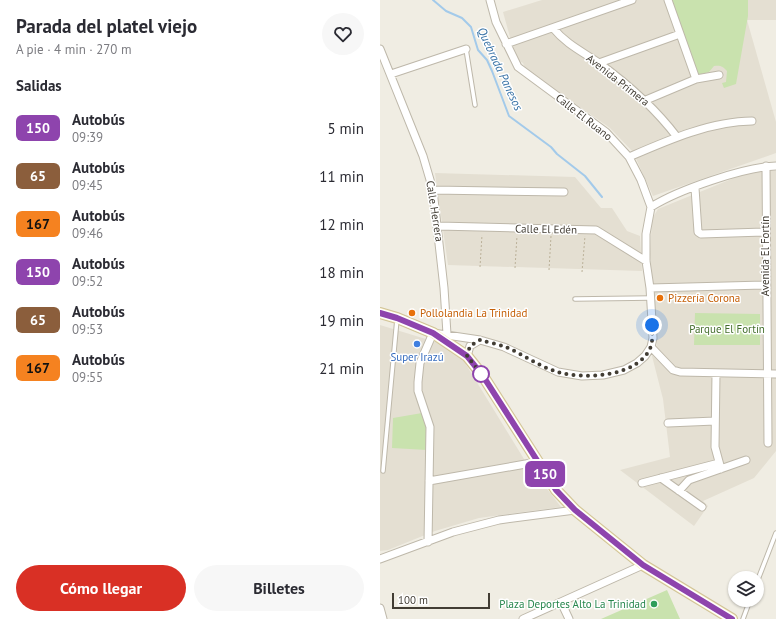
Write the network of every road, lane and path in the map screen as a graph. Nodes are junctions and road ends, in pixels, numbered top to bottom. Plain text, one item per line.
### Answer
1 (490, 0) edge
2 (632, 0) edge
3 (668, 0) edge
4 (553, 28) junction
5 (680, 34) junction
6 (506, 44) junction
7 (380, 49) edge
8 (466, 49) joint
9 (599, 63) junction
10 (391, 74) junction
11 (719, 75) dead end
12 (696, 79) junction
13 (646, 100) junction
14 (475, 105) dead end
15 (752, 121) dead end
16 (677, 137) junction
17 (629, 157) junction
18 (766, 166) junction
19 (776, 166) edge
20 (695, 188) junction
21 (433, 190) junction
22 (564, 192) dead end
23 (651, 207) junction
24 (438, 226) junction
25 (482, 228) junction
26 (517, 229) junction
27 (551, 229) junction
28 (586, 230) junction
29 (765, 232) junction
30 (646, 261) junction
31 (480, 266) dead end
32 (515, 268) dead end
33 (548, 270) dead end
34 (582, 272) dead end
35 (765, 285) junction
36 (650, 288) junction
37 (651, 298) junction
38 (575, 299) dead end
39 (380, 313) edge
40 (397, 318) junction
41 (433, 333) junction
42 (447, 334) junction
43 (480, 340) junction
44 (651, 347) junction
45 (467, 356) junction
46 (716, 374) junction
47 (768, 374) junction
48 (776, 374) edge
49 (715, 421) junction
50 (668, 423) dead end
51 (768, 443) dead end
52 (746, 460) dead end
53 (538, 462) junction
54 (720, 466) junction
55 (383, 472) dead end
56 (661, 478) junction
57 (429, 481) junction
58 (642, 483) dead end
59 (679, 491) junction
60 (702, 507) dead end
61 (575, 510) junction
62 (776, 533) edge
63 (428, 542) junction
64 (380, 559) edge
65 (643, 565) junction
66 (761, 571) edge
67 (561, 602) junction
68 (747, 607) edge
69 (380, 608) edge
70 (383, 619) edge
71 (523, 619) edge
72 (569, 619) edge
73 (732, 619) edge
74 (743, 619) edge

1 - 6 street, Calle El Ruano
2 - 4 street
3 - 5 street
4 - 6 street
4 - 9 street, Avenida Primera
5 - 9 street
5 - 12 street
6 - 17 street, Calle El Ruano
7 - 10 street, Calle Herrera
8 - 10 street
8 - 14 lane
9 - 13 street, Avenida Primera
10 - 21 street, Calle Herrera
11 - 12 street
12 - 13 street
13 - 16 street, Avenida Primera
15 - 16 street
16 - 17 street
17 - 23 street, Calle El Ruano
18 - 19 street
18 - 20 street
18 - 29 street, Avenida El Fortín
20 - 23 street
20 - 29 street
21 - 22 street
21 - 24 street, Calle Herrera
23 - 30 street
24 - 25 street, Calle El Edén
24 - 42 street, Calle Herrera
25 - 26 street, Calle El Edén
25 - 31 path
26 - 27 street, Calle El Edén
26 - 32 path
27 - 28 street, Calle El Edén
27 - 33 path
28 - 30 street, Calle El Edén
28 - 34 path
29 - 35 street, Avenida El Fortín
30 - 36 street
35 - 36 street
35 - 47 street, Avenida El Fortín
36 - 37 street
37 - 38 lane
37 - 44 street
39 - 40 main road
40 - 41 main road
40 - 55 lane
41 - 42 street
41 - 45 main road
41 - 57 street
42 - 43 street
43 - 44 street
43 - 45 street
44 - 46 street
45 - 53 main road
46 - 47 street
46 - 49 street
47 - 48 street
47 - 51 street, Avenida El Fortín
49 - 50 street
49 - 54 street
52 - 54 street
53 - 57 street
53 - 61 main road
54 - 56 street
54 - 59 street
56 - 58 street
56 - 59 street
57 - 63 street
59 - 60 street
61 - 63 street
61 - 65 main road
62 - 66 lane
63 - 64 street
65 - 67 street
65 - 73 main road
67 - 71 street
67 - 72 street
68 - 74 lane
69 - 70 street

